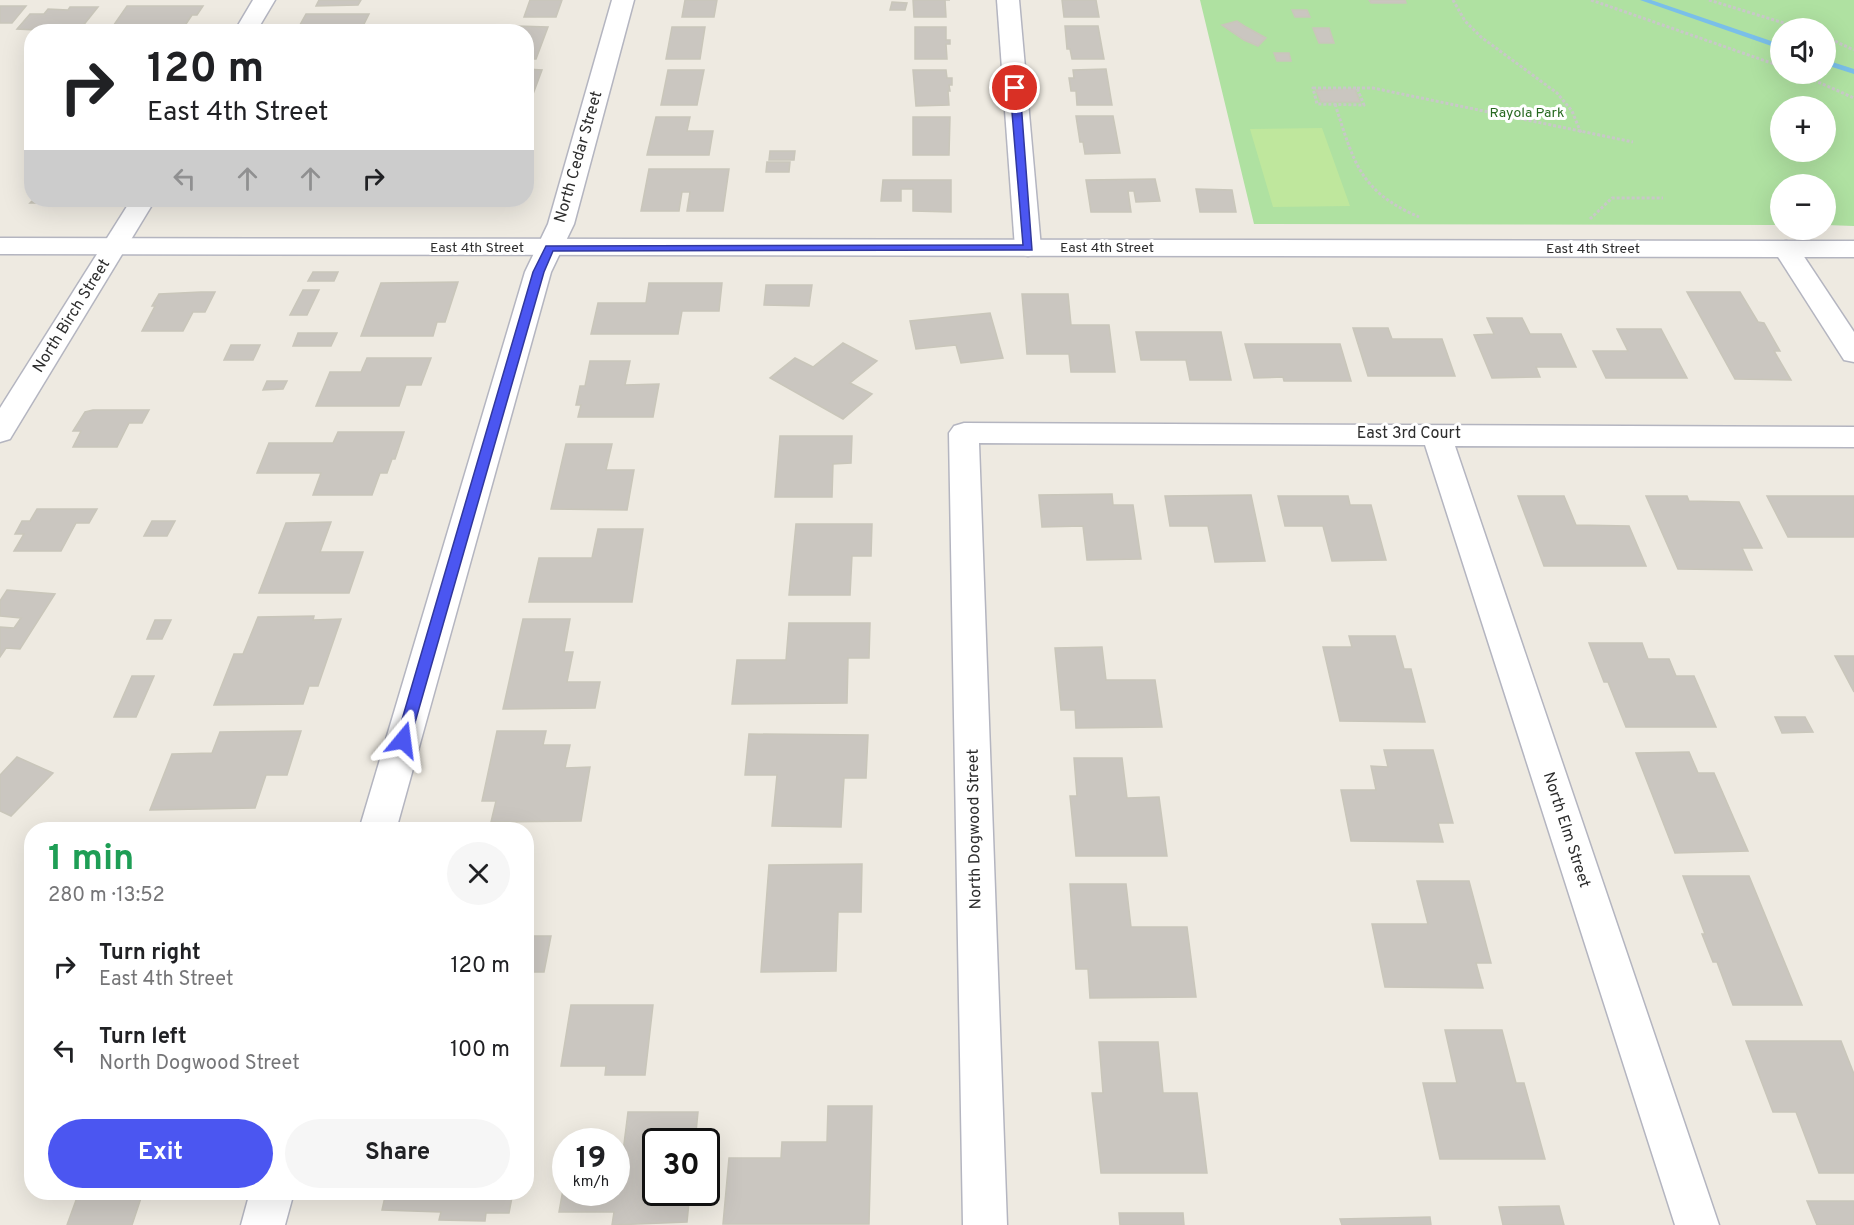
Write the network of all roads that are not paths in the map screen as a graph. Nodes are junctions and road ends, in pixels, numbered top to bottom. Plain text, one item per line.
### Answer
1 (264, 0) edge
2 (623, 0) edge
3 (1008, 0) edge
4 (250, 24) edge
5 (139, 207) edge
6 (0, 246) edge
7 (115, 247) junction
8 (550, 248) junction
9 (1028, 248) junction
10 (1786, 249) junction
11 (1854, 249) edge
12 (1854, 353) edge
13 (0, 432) edge
14 (964, 433) joint
15 (1436, 434) junction
16 (1854, 437) edge
17 (379, 822) edge
18 (270, 1200) edge
19 (263, 1225) edge
20 (985, 1225) edge
21 (1697, 1225) edge

1 - 4 street
2 - 8 street, North Cedar Street
3 - 9 street
5 - 7 street, North Birch Street
6 - 7 street, East 4th Street
7 - 8 street, East 4th Street
7 - 13 street, North Birch Street
8 - 9 street, East 4th Street
8 - 17 street, North Cedar Street
9 - 10 street, East 4th Street
10 - 11 street, East 4th Street
10 - 12 street
14 - 15 street, East 3rd Court
14 - 20 street, North Dogwood Street
15 - 16 street, East 3rd Court
15 - 21 street, North Elm Street
18 - 19 street

